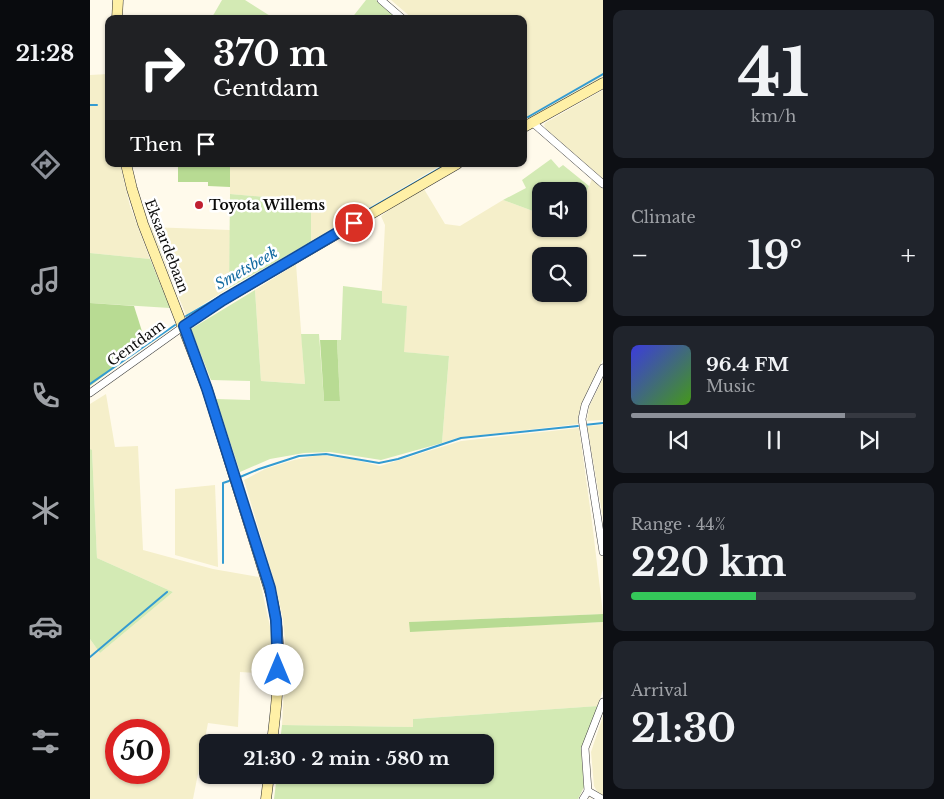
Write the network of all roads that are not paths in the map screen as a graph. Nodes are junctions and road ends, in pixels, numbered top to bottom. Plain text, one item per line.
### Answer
1 (118, 0) edge
2 (380, 0) edge
3 (117, 15) edge
4 (398, 15) edge
5 (603, 84) edge
6 (527, 124) edge
7 (127, 167) edge
8 (452, 167) edge
9 (603, 184) edge
10 (184, 326) junction
11 (603, 368) edge
12 (90, 393) edge
13 (603, 552) edge
14 (603, 702) edge
15 (273, 734) edge
16 (268, 784) edge
17 (588, 791) junction
18 (266, 799) edge
19 (582, 799) edge
20 (602, 799) edge

1 - 3 main road
2 - 4 street
5 - 6 main road
6 - 9 street
7 - 10 main road, Eksaardebaan
8 - 10 main road, Gentdam
10 - 12 street, Gentdam
10 - 15 main road, Eksaardebaan
11 - 13 street
14 - 17 street
16 - 18 main road
17 - 19 street
17 - 20 street

